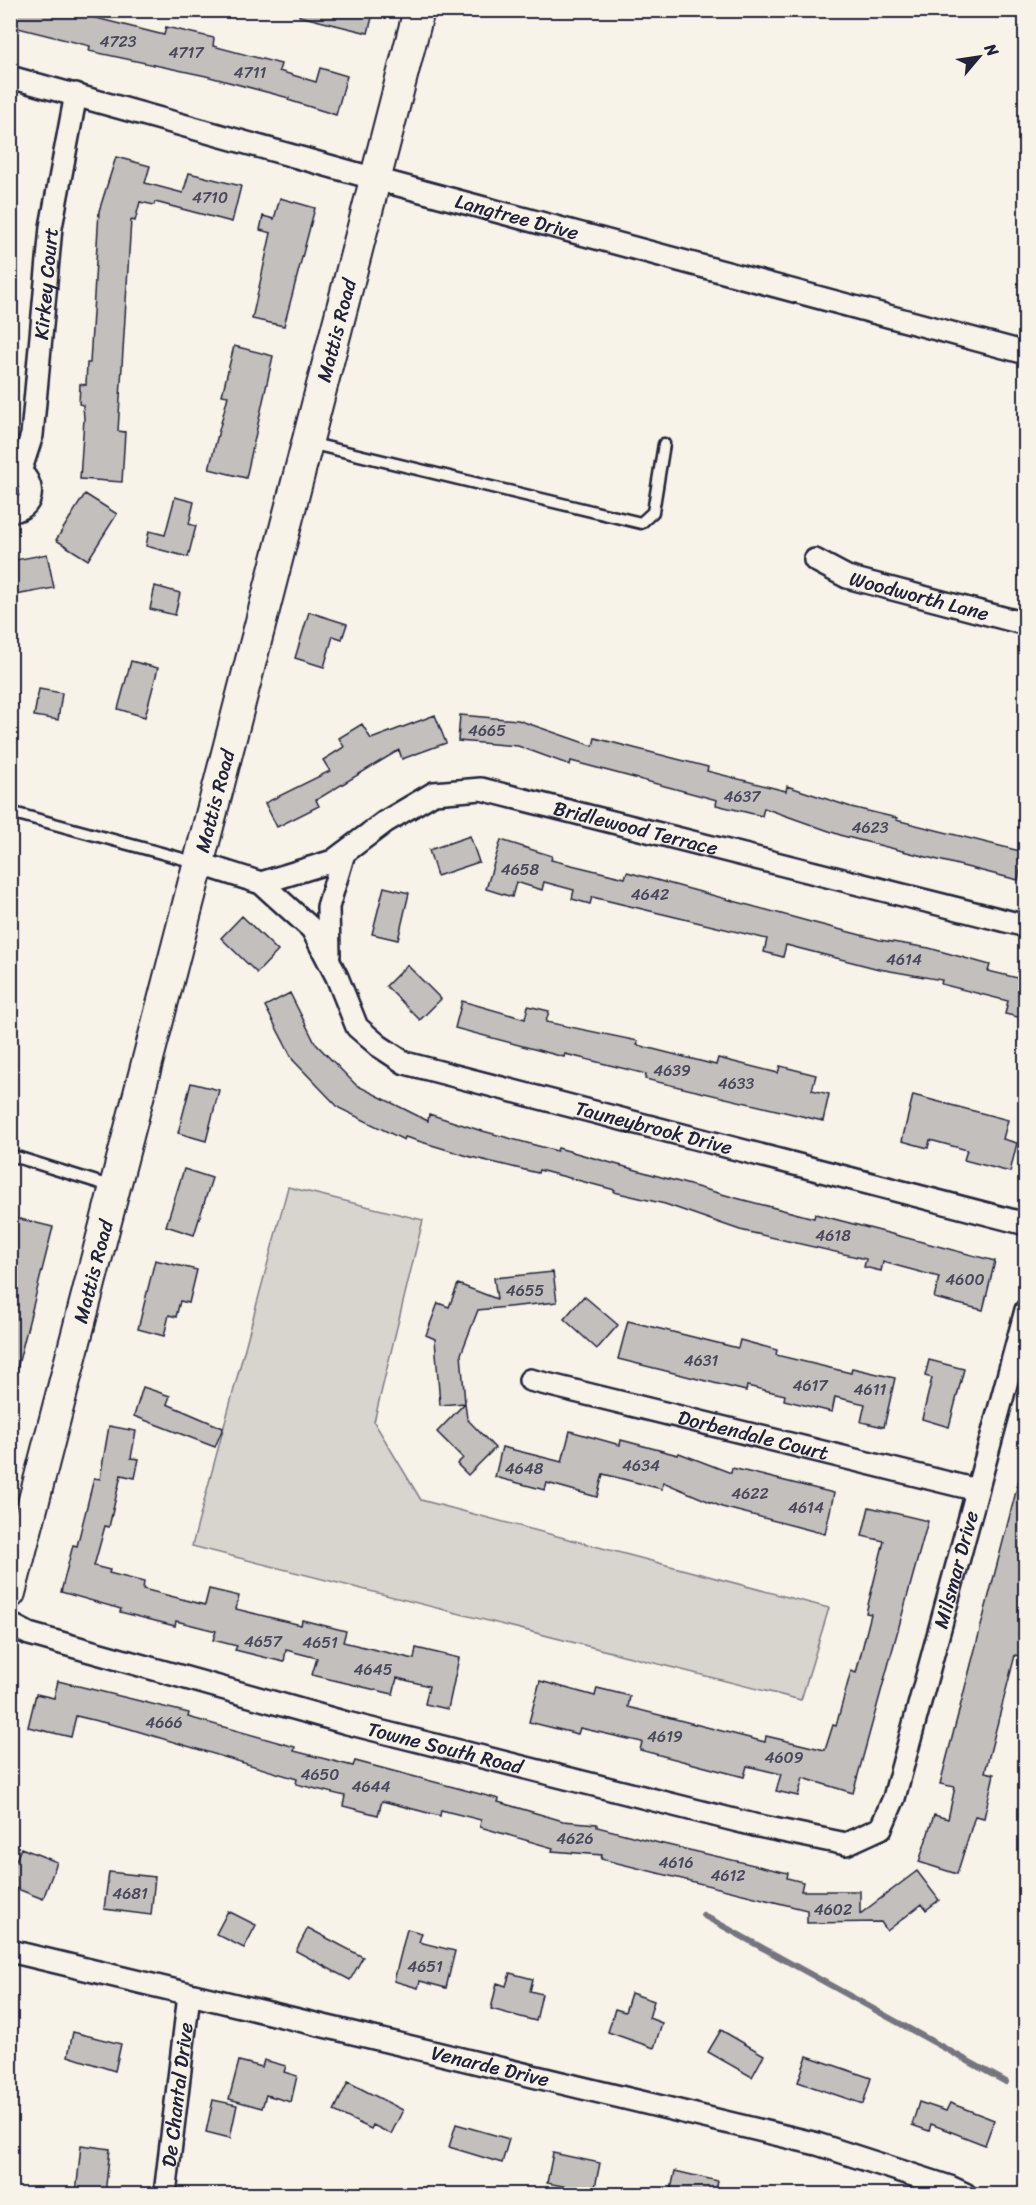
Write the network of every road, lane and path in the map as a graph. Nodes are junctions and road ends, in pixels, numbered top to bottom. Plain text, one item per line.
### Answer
1 (419, 10) edge
2 (10, 77) edge
3 (76, 94) junction
4 (375, 179) junction
5 (1026, 353) edge
6 (308, 443) junction
7 (664, 444) dead end
8 (15, 474) edge
9 (10, 511) edge
10 (815, 560) dead end
11 (1026, 624) edge
12 (10, 812) edge
13 (344, 853) junction
14 (198, 863) junction
15 (261, 883) junction
16 (1026, 926) edge
17 (330, 964) junction
18 (10, 1155) edge
19 (115, 1188) junction
20 (1026, 1224) edge
21 (1026, 1310) edge
22 (530, 1380) dead end
23 (977, 1490) junction
24 (10, 1593) edge
25 (10, 1624) edge
26 (881, 1828) joint
27 (10, 1951) edge
28 (189, 1995) junction
29 (165, 2194) edge
30 (965, 2194) edge

1 - 4 main road, Mattis Road
2 - 3 street, Langtree Drive
3 - 4 street, Langtree Drive
3 - 8 street, Kirkey Court
4 - 5 street, Langtree Drive
4 - 6 main road, Mattis Road
6 - 7 lane
6 - 14 main road, Mattis Road
8 - 9 street, Kirkey Court
10 - 11 street, Woodworth Lane
12 - 14 lane
13 - 15 street, Bridlewood Terrace
13 - 16 street, Bridlewood Terrace
13 - 17 street, Tauneybrook Drive
14 - 15 street, Tauneybrook Drive
14 - 19 main road, Mattis Road
15 - 17 street, Tauneybrook Drive
17 - 20 street, Tauneybrook Drive
18 - 19 lane
19 - 24 main road, Mattis Road
21 - 23 street, Milsmar Drive
22 - 23 street, Dorbendale Court
23 - 26 street, Milsmar Drive
25 - 26 street, Towne South Road
27 - 28 street, Venarde Drive
28 - 29 street, De Chantal Drive
28 - 30 street, Venarde Drive

